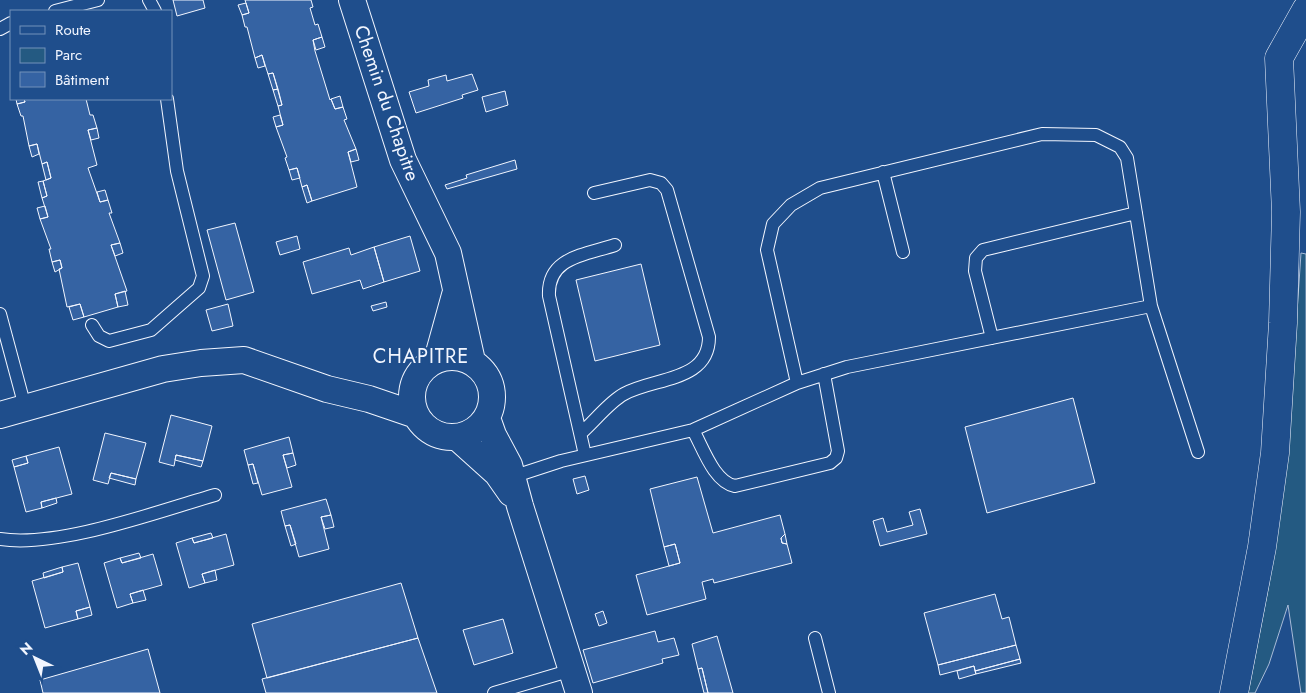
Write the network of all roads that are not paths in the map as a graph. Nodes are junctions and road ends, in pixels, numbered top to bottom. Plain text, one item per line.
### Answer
1 (98, 0) edge
2 (352, 0) edge
3 (59, 10) edge
4 (1306, 10) edge
5 (167, 100) edge
6 (883, 172) junction
7 (594, 193) dead end
8 (1136, 213) junction
9 (614, 245) dead end
10 (903, 252) dead end
11 (457, 290) junction
12 (1151, 306) junction
13 (0, 314) edge
14 (92, 325) dead end
15 (992, 338) junction
16 (437, 360) junction
17 (472, 361) junction
18 (824, 374) junction
19 (416, 379) junction
20 (797, 383) junction
21 (369, 399) junction
22 (25, 407) junction
23 (416, 414) junction
24 (0, 415) edge
25 (487, 418) junction
26 (693, 430) junction
27 (580, 433) junction
28 (457, 437) junction
29 (1198, 452) dead end
30 (586, 455) junction
31 (512, 477) junction
32 (214, 495) dead end
33 (520, 506) junction
34 (0, 540) edge
35 (815, 638) dead end
36 (575, 682) edge
37 (494, 693) edge
38 (829, 693) edge
39 (1234, 693) edge

1 - 3 lane
2 - 11 street, Chemin du Chapitre
4 - 39 highway
5 - 14 lane
6 - 8 lane
6 - 10 lane
6 - 20 lane
7 - 27 lane
8 - 12 lane
8 - 15 lane
9 - 27 lane
11 - 16 street, Chemin du Chapitre
11 - 17 street, Chemin du Chapitre
12 - 15 lane
12 - 29 lane
13 - 22 lane
15 - 18 lane
16 - 17 street
16 - 19 street
17 - 25 street
18 - 20 lane
18 - 26 lane
19 - 21 street
19 - 23 street
20 - 26 lane
21 - 22 street
21 - 23 street
22 - 24 street
23 - 28 street
25 - 28 street
25 - 31 street
26 - 30 lane
27 - 30 lane
28 - 33 street
30 - 31 lane
31 - 33 street
32 - 34 lane
33 - 36 street
35 - 38 lane
36 - 37 lane

